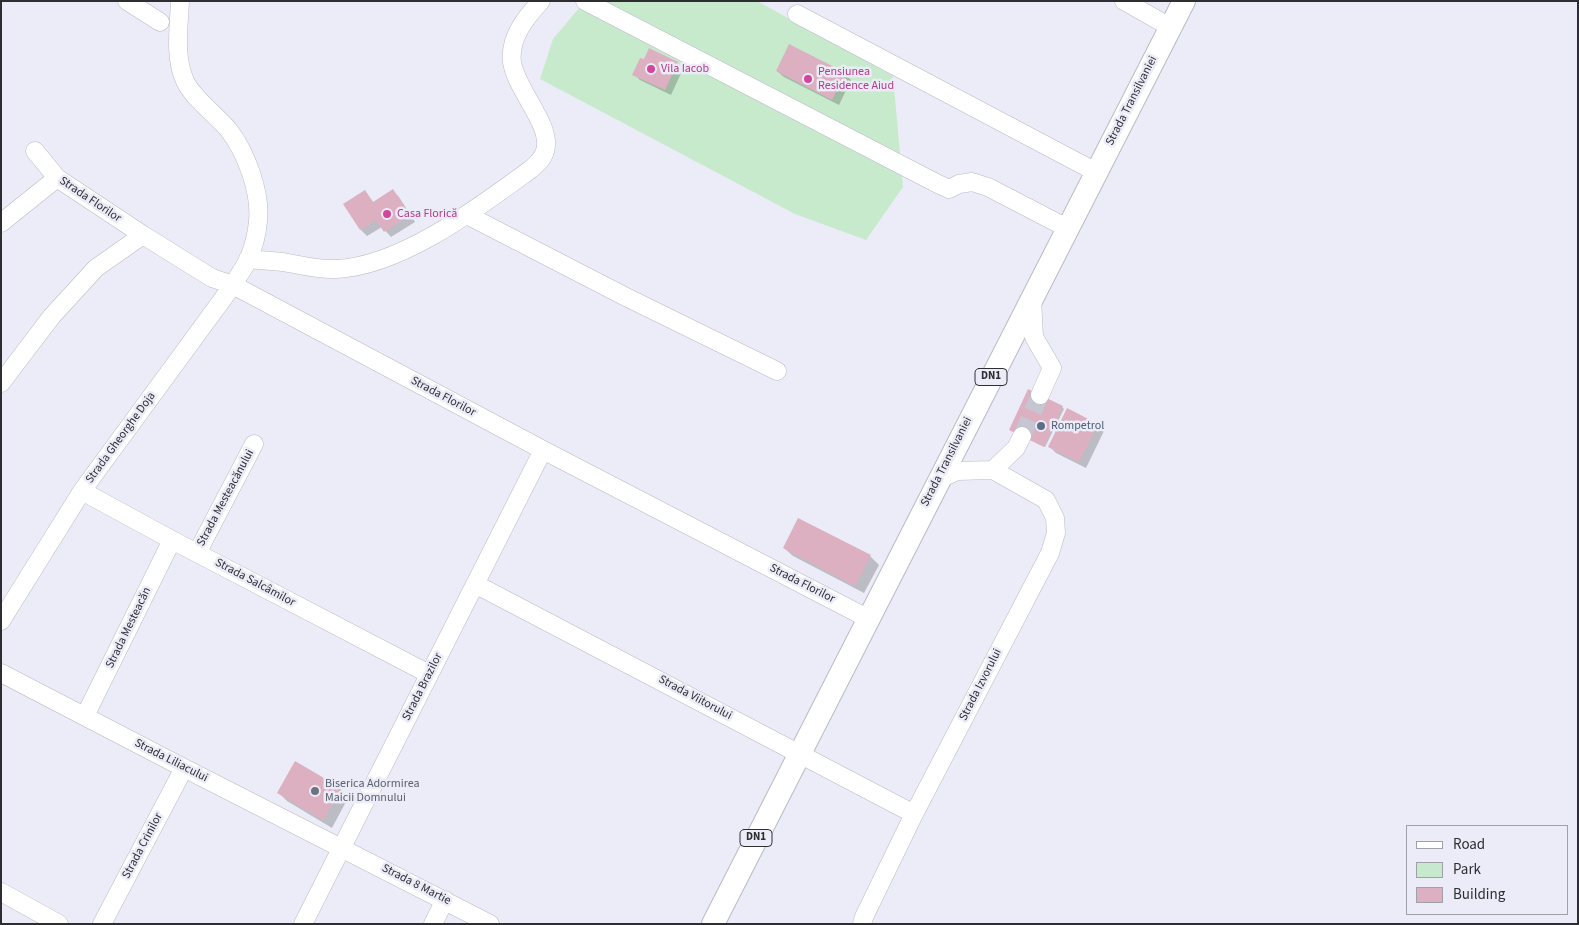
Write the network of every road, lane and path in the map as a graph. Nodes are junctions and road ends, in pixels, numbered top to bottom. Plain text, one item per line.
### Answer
1 (127, 1) edge
2 (180, 1) edge
3 (541, 1) edge
4 (585, 1) edge
5 (1124, 1) edge
6 (1184, 1) edge
7 (797, 14) dead end
8 (160, 22) dead end
9 (1170, 27) junction
10 (34, 151) dead end
11 (1096, 172) junction
12 (58, 178) junction
13 (467, 215) junction
14 (1, 223) edge
15 (1067, 228) junction
16 (143, 235) junction
17 (248, 259) junction
18 (234, 285) junction
19 (1032, 296) junction
20 (777, 371) dead end
21 (1, 383) edge
22 (1040, 395) tunnel mouth
23 (1022, 436) tunnel mouth
24 (254, 444) dead end
25 (543, 450) junction
26 (993, 470) junction
27 (939, 479) junction
28 (82, 491) junction
29 (172, 540) junction
30 (197, 553) junction
31 (475, 584) junction
32 (868, 618) junction
33 (1, 621) edge
34 (1, 672) edge
35 (429, 674) junction
36 (85, 716) junction
37 (800, 753) junction
38 (184, 768) junction
39 (914, 814) junction
40 (342, 847) junction
41 (1, 892) edge
42 (445, 900) junction
43 (59, 924) edge
44 (102, 924) edge
45 (303, 924) edge
46 (433, 924) edge
47 (490, 924) edge
48 (713, 924) edge
49 (862, 924) edge

1 - 8 street
2 - 17 street, Strada Gheorghe Doja
3 - 13 street
4 - 15 street
5 - 9 street
6 - 9 main road, Strada Transilvaniei / DN1
7 - 11 street
9 - 11 main road, Strada Transilvaniei / DN1
10 - 12 street, Strada Florilor
11 - 15 main road, Strada Transilvaniei / DN1
12 - 14 street
12 - 16 street, Strada Florilor
13 - 17 street
13 - 20 street
15 - 19 main road, Strada Transilvaniei / DN1
16 - 18 street, Strada Florilor
16 - 21 street
17 - 18 street, Strada Gheorghe Doja
18 - 25 street, Strada Florilor
18 - 28 street, Strada Gheorghe Doja
19 - 22 street
19 - 27 main road, Strada Transilvaniei / DN1
23 - 26 street
24 - 30 street, Strada Mesteacănului
25 - 31 street, Strada Brazilor
25 - 32 street, Strada Florilor
26 - 27 street
26 - 39 street, Strada Izvorului
27 - 32 main road, Strada Transilvaniei / DN1
28 - 29 street, Strada Salcâmilor
28 - 33 street, Strada Gheorghe Doja
29 - 30 street, Strada Salcâmilor
29 - 36 street, Strada Mesteacăn
30 - 35 street, Strada Salcâmilor
31 - 35 street, Strada Brazilor
31 - 37 street, Strada Viitorului
32 - 37 main road, Strada Transilvaniei / DN1
34 - 36 street, Strada Liliacului
35 - 40 street, Strada Brazilor
36 - 38 street, Strada Liliacului
37 - 39 street, Strada Viitorului
37 - 48 main road, Strada Transilvaniei / DN1
38 - 40 street, Strada Liliacului
38 - 44 street, Strada Crinilor
39 - 49 street, Strada Izvorului
40 - 42 street, Strada 8 Martie
40 - 45 street, Strada Brazilor
41 - 43 street
42 - 46 street
42 - 47 street, Strada 8 Martie

